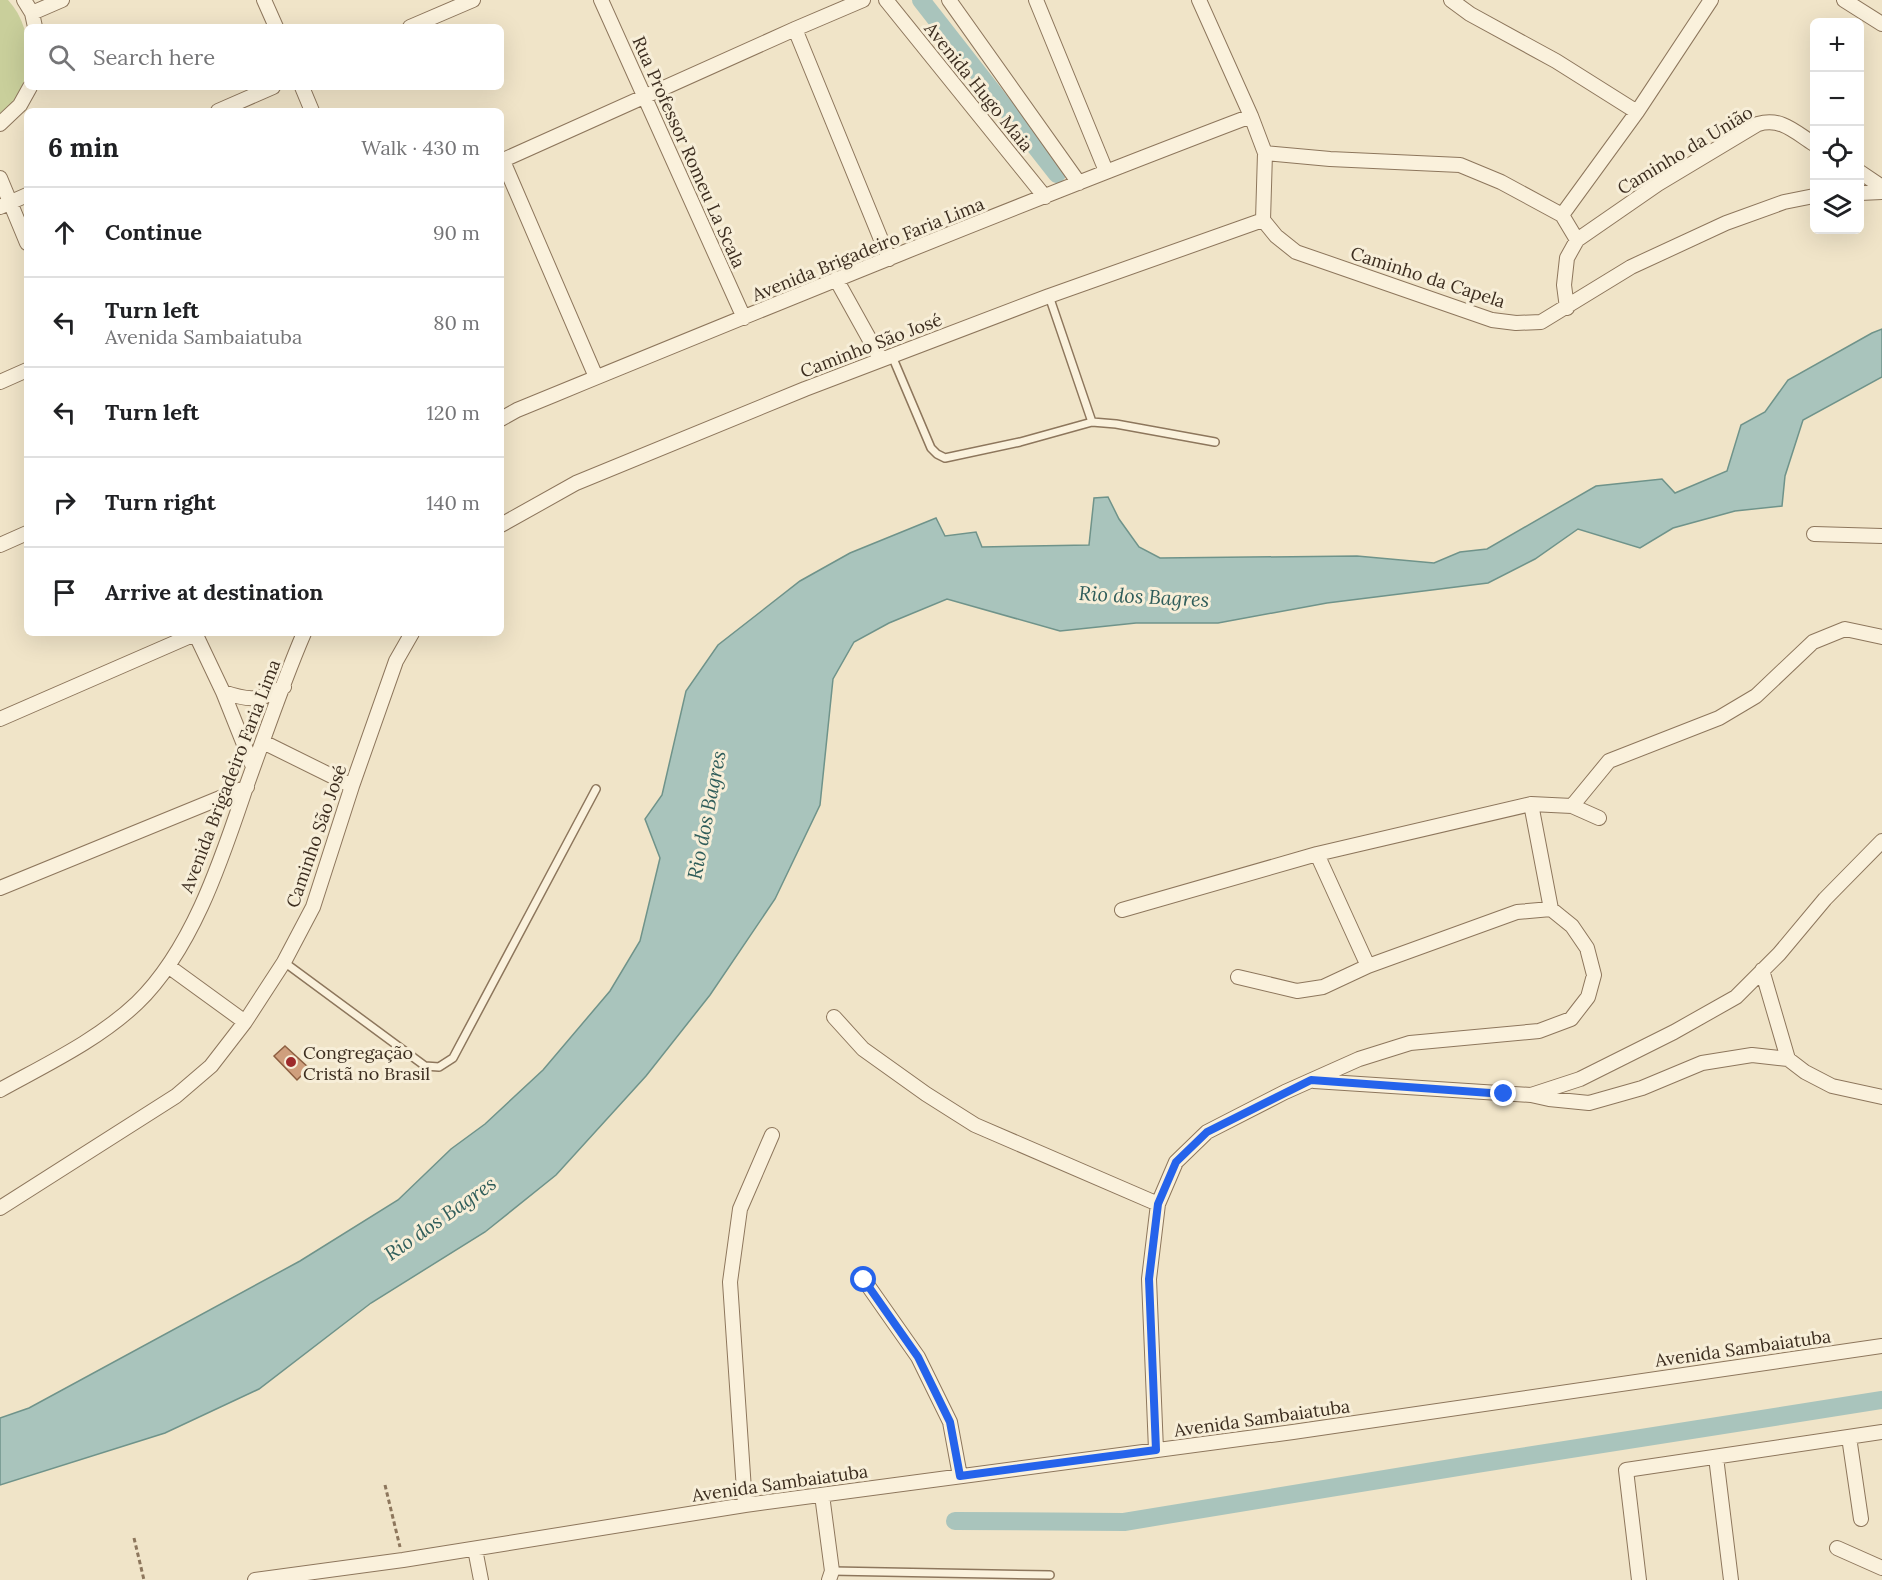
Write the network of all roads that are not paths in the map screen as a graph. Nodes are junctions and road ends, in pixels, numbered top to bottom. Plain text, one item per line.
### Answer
1 (24, 0) edge
2 (62, 0) edge
3 (264, 0) edge
4 (473, 0) edge
5 (601, 0) edge
6 (863, 0) edge
7 (886, 0) edge
8 (949, 0) edge
9 (1036, 0) edge
10 (1199, 0) edge
11 (1451, 0) edge
12 (1710, 0) edge
13 (1844, 0) edge
14 (1880, 19) edge
15 (34, 20) edge
16 (275, 24) edge
17 (417, 24) edge
18 (795, 29) junction
19 (28, 90) edge
20 (266, 90) edge
21 (303, 90) edge
22 (645, 96) junction
23 (225, 108) edge
24 (311, 108) edge
25 (1636, 112) junction
26 (1251, 117) junction
27 (0, 124) edge
28 (1810, 141) edge
29 (1265, 153) junction
30 (504, 160) edge
31 (504, 166) edge
32 (1106, 171) junction
33 (1864, 175) edge
34 (0, 178) edge
35 (1079, 183) junction
36 (1882, 187) edge
37 (1882, 192) edge
38 (1864, 193) edge
39 (24, 196) edge
40 (1045, 197) junction
41 (1810, 197) edge
42 (5, 205) edge
43 (1562, 215) junction
44 (1263, 219) junction
45 (24, 238) edge
46 (1576, 240) junction
47 (889, 259) junction
48 (836, 279) junction
49 (1049, 296) junction
50 (1566, 308) junction
51 (744, 318) junction
52 (887, 358) junction
53 (24, 371) edge
54 (596, 377) junction
55 (0, 382) edge
56 (504, 417) edge
57 (1092, 422) junction
58 (1215, 442) dead end
59 (504, 523) edge
60 (24, 534) edge
61 (1814, 534) dead end
62 (1882, 536) edge
63 (0, 545) edge
64 (188, 636) edge
65 (196, 636) edge
66 (303, 636) edge
67 (410, 636) edge
68 (1882, 637) edge
69 (284, 687) junction
70 (223, 692) junction
71 (0, 719) edge
72 (262, 742) junction
73 (253, 767) junction
74 (352, 786) junction
75 (247, 787) junction
76 (596, 789) dead end
77 (1531, 804) junction
78 (1572, 806) junction
79 (1599, 818) dead end
80 (1882, 841) edge
81 (1317, 854) junction
82 (0, 888) edge
83 (1122, 909) dead end
84 (1551, 909) junction
85 (284, 962) junction
86 (168, 966) junction
87 (1368, 966) junction
88 (1762, 970) junction
89 (1238, 977) dead end
90 (834, 1017) dead end
91 (245, 1022) junction
92 (1788, 1059) junction
93 (1311, 1080) junction
94 (0, 1090) edge
95 (1531, 1095) junction
96 (1882, 1097) edge
97 (772, 1135) dead end
98 (1158, 1204) junction
99 (0, 1208) edge
100 (864, 1280) dead end
101 (1882, 1346) edge
102 (1882, 1432) edge
103 (1849, 1437) junction
104 (1156, 1450) junction
105 (1716, 1456) junction
106 (960, 1476) junction
107 (822, 1495) junction
108 (746, 1505) junction
109 (1861, 1519) dead end
110 (1837, 1548) dead end
111 (475, 1549) junction
112 (1882, 1568) edge
113 (830, 1575) edge
114 (1050, 1575) dead end
115 (255, 1580) edge
116 (481, 1580) edge
117 (1639, 1580) edge
118 (1731, 1580) edge

1 - 15 street
2 - 15 street
3 - 16 street
4 - 17 street
5 - 22 street, Rua Professor Romeu La Scala
6 - 18 street
7 - 40 street, Avenida Hugo Maia
8 - 35 street, Avenida Hugo Maia
9 - 32 street
10 - 26 street
11 - 25 street
12 - 25 street
13 - 14 street
18 - 22 street
18 - 47 street
19 - 27 street
20 - 23 street
21 - 24 street
22 - 30 street
22 - 51 street, Rua Professor Romeu La Scala
25 - 43 street
26 - 29 street
26 - 32 street, Avenida Brigadeiro Faria Lima
28 - 46 street, Caminho da União
29 - 43 street
29 - 44 street
31 - 54 street
32 - 35 street, Avenida Brigadeiro Faria Lima
33 - 36 street
34 - 42 street
35 - 40 street, Avenida Brigadeiro Faria Lima
37 - 38 street
39 - 42 street
40 - 47 street, Avenida Brigadeiro Faria Lima
41 - 50 street, Caminho da Capela
42 - 45 street
43 - 46 street
44 - 49 street, Caminho São José
44 - 50 street, Caminho da Capela
46 - 50 street
47 - 48 street, Avenida Brigadeiro Faria Lima
48 - 51 street, Avenida Brigadeiro Faria Lima
48 - 52 street
49 - 52 street, Caminho São José
49 - 57 lane
51 - 54 street, Avenida Brigadeiro Faria Lima
52 - 57 lane
52 - 59 street, Caminho São José
53 - 55 street
54 - 56 street, Avenida Brigadeiro Faria Lima
57 - 58 lane
60 - 63 street
61 - 62 street
64 - 71 street
65 - 70 street
66 - 69 street, Avenida Brigadeiro Faria Lima
67 - 74 street, Caminho São José
68 - 78 street
69 - 70 street
69 - 72 street, Avenida Brigadeiro Faria Lima
70 - 73 street
72 - 73 street, Avenida Brigadeiro Faria Lima
72 - 74 street
73 - 75 street, Avenida Brigadeiro Faria Lima
74 - 85 street, Caminho São José
75 - 82 street
75 - 86 street, Avenida Brigadeiro Faria Lima
76 - 85 lane
77 - 78 street
77 - 81 street
77 - 84 street
78 - 79 street
80 - 88 street
81 - 83 street
81 - 87 street
84 - 87 street
84 - 93 street
85 - 91 street, Caminho São José
86 - 91 street
86 - 94 street, Avenida Brigadeiro Faria Lima
87 - 89 street
88 - 92 street
88 - 95 street
90 - 98 street
91 - 99 street, Caminho São José
92 - 95 street
92 - 96 street
93 - 95 street
93 - 98 street
97 - 108 street
98 - 104 street
100 - 106 street
101 - 104 street, Avenida Sambaiatuba
102 - 103 street
103 - 105 street
103 - 109 street
104 - 106 street, Avenida Sambaiatuba
105 - 117 street
105 - 118 street
106 - 107 street, Avenida Sambaiatuba
107 - 108 street, Avenida Sambaiatuba
107 - 113 street
108 - 111 street, Avenida Sambaiatuba
110 - 112 street
111 - 115 street, Avenida Sambaiatuba
111 - 116 street
113 - 114 lane

